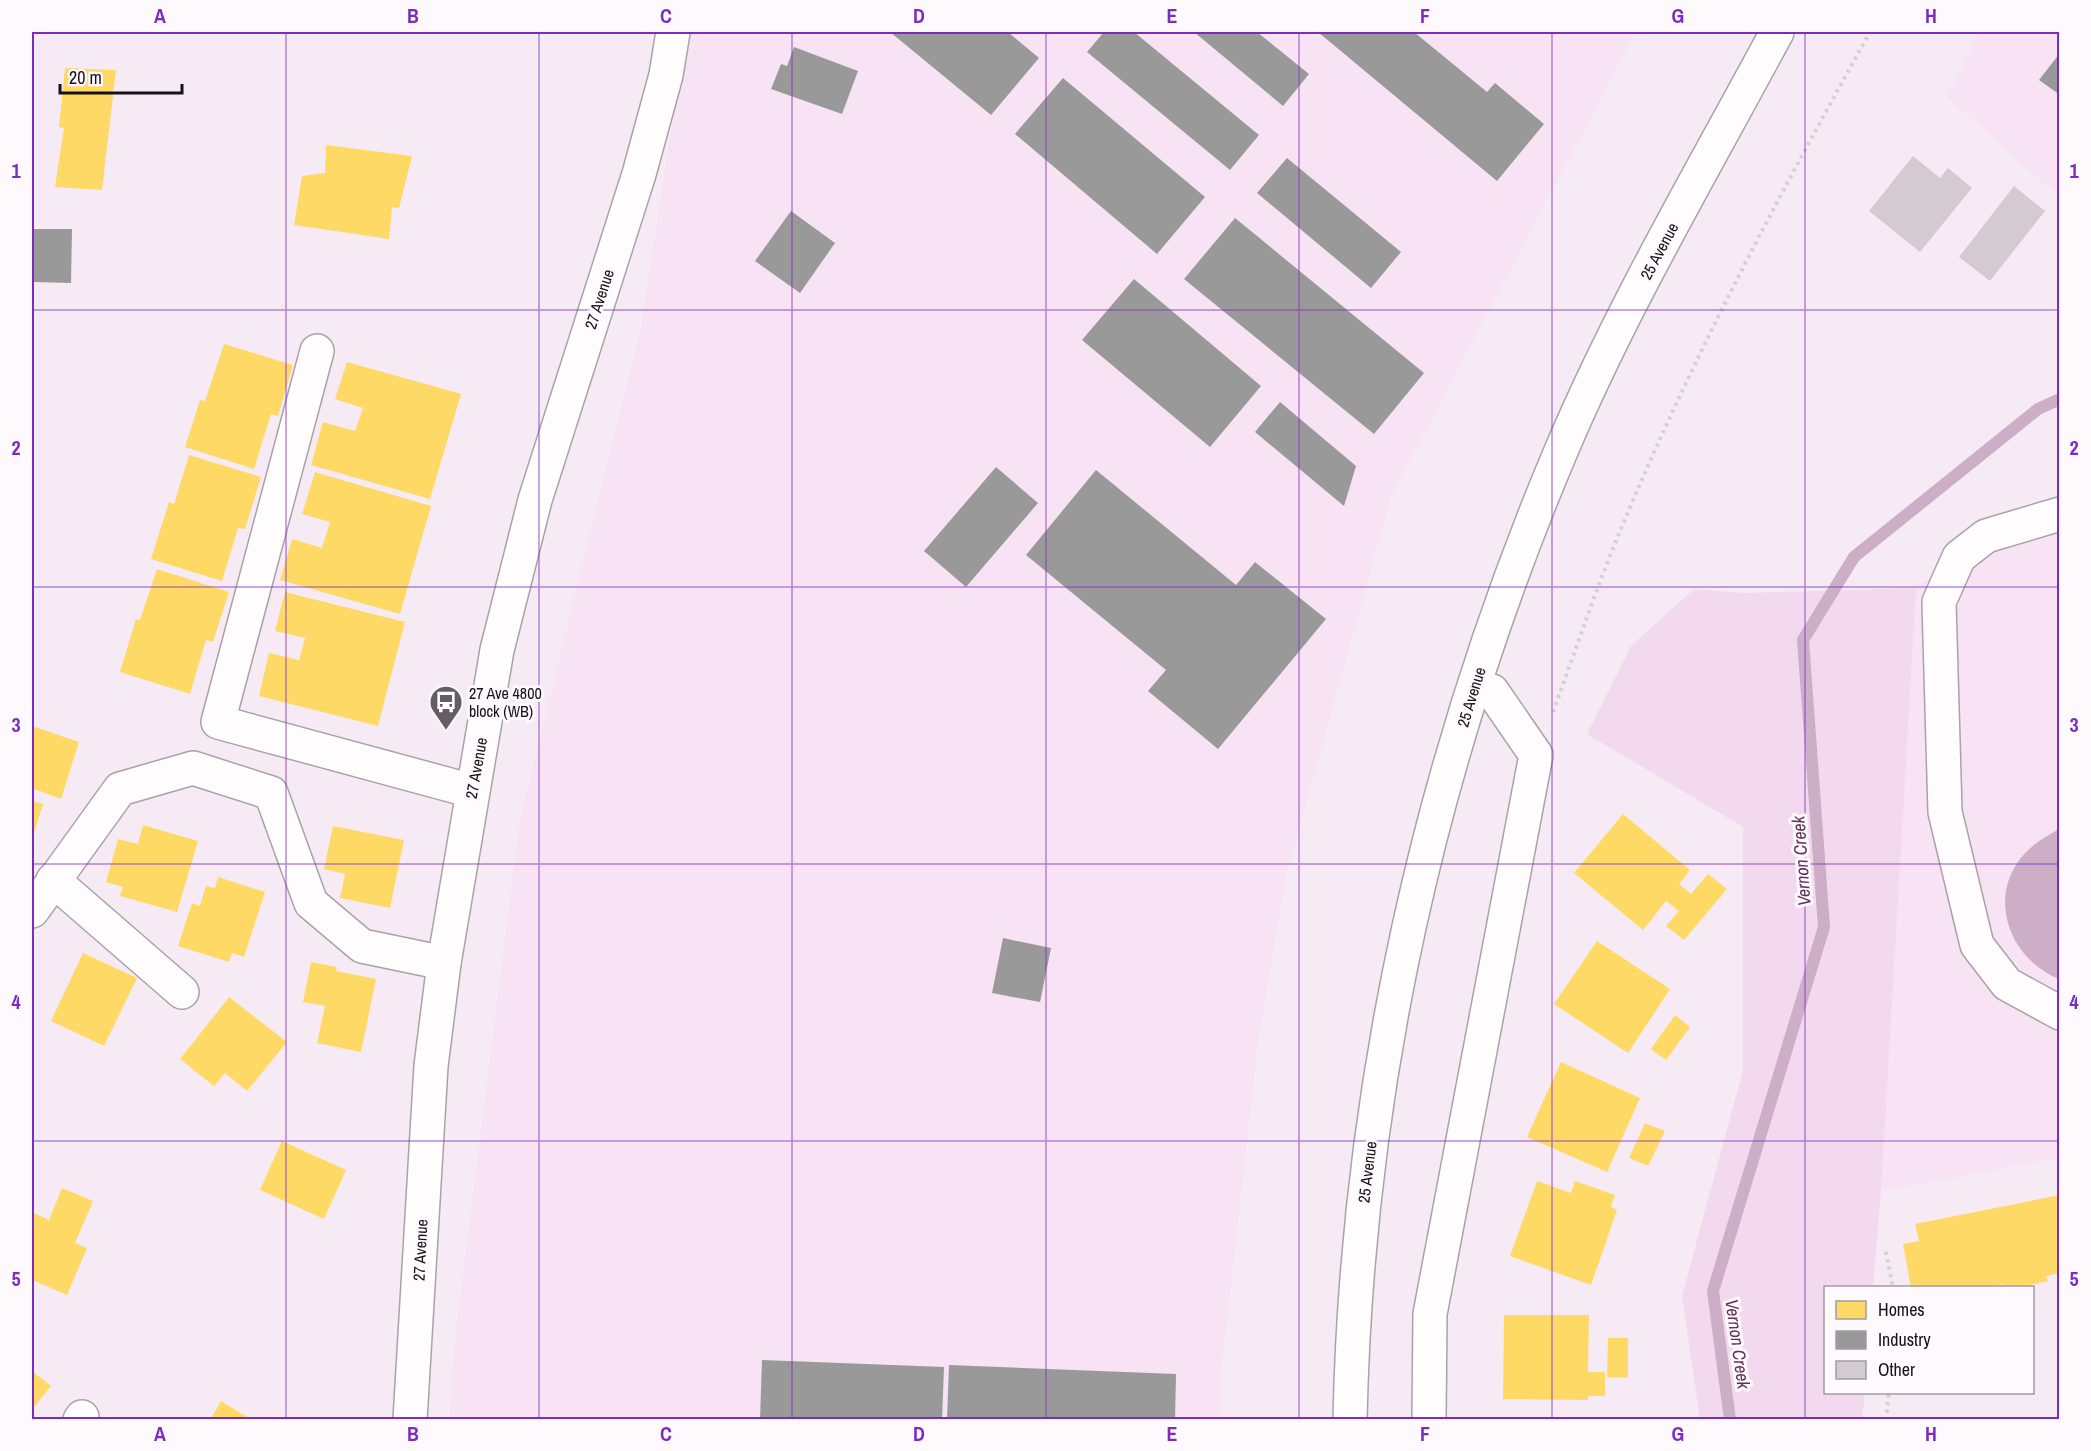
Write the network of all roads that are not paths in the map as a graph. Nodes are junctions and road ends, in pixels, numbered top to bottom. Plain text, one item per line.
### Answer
1 (673, 32) edge
2 (1777, 32) edge
3 (317, 351) dead end
4 (2060, 514) edge
5 (1492, 691) dead end
6 (472, 791) junction
7 (53, 880) junction
8 (32, 911) edge
9 (444, 963) junction
10 (182, 992) dead end
11 (2060, 1013) edge
12 (410, 1419) edge
13 (1350, 1419) edge
14 (1429, 1419) edge

1 - 6 street, 27 Avenue
2 - 13 street, 25 Avenue
3 - 6 street
4 - 11 street
5 - 14 street, 25 Avenue
6 - 9 street, 27 Avenue
7 - 8 street
7 - 9 street
7 - 10 street
9 - 12 street, 27 Avenue

